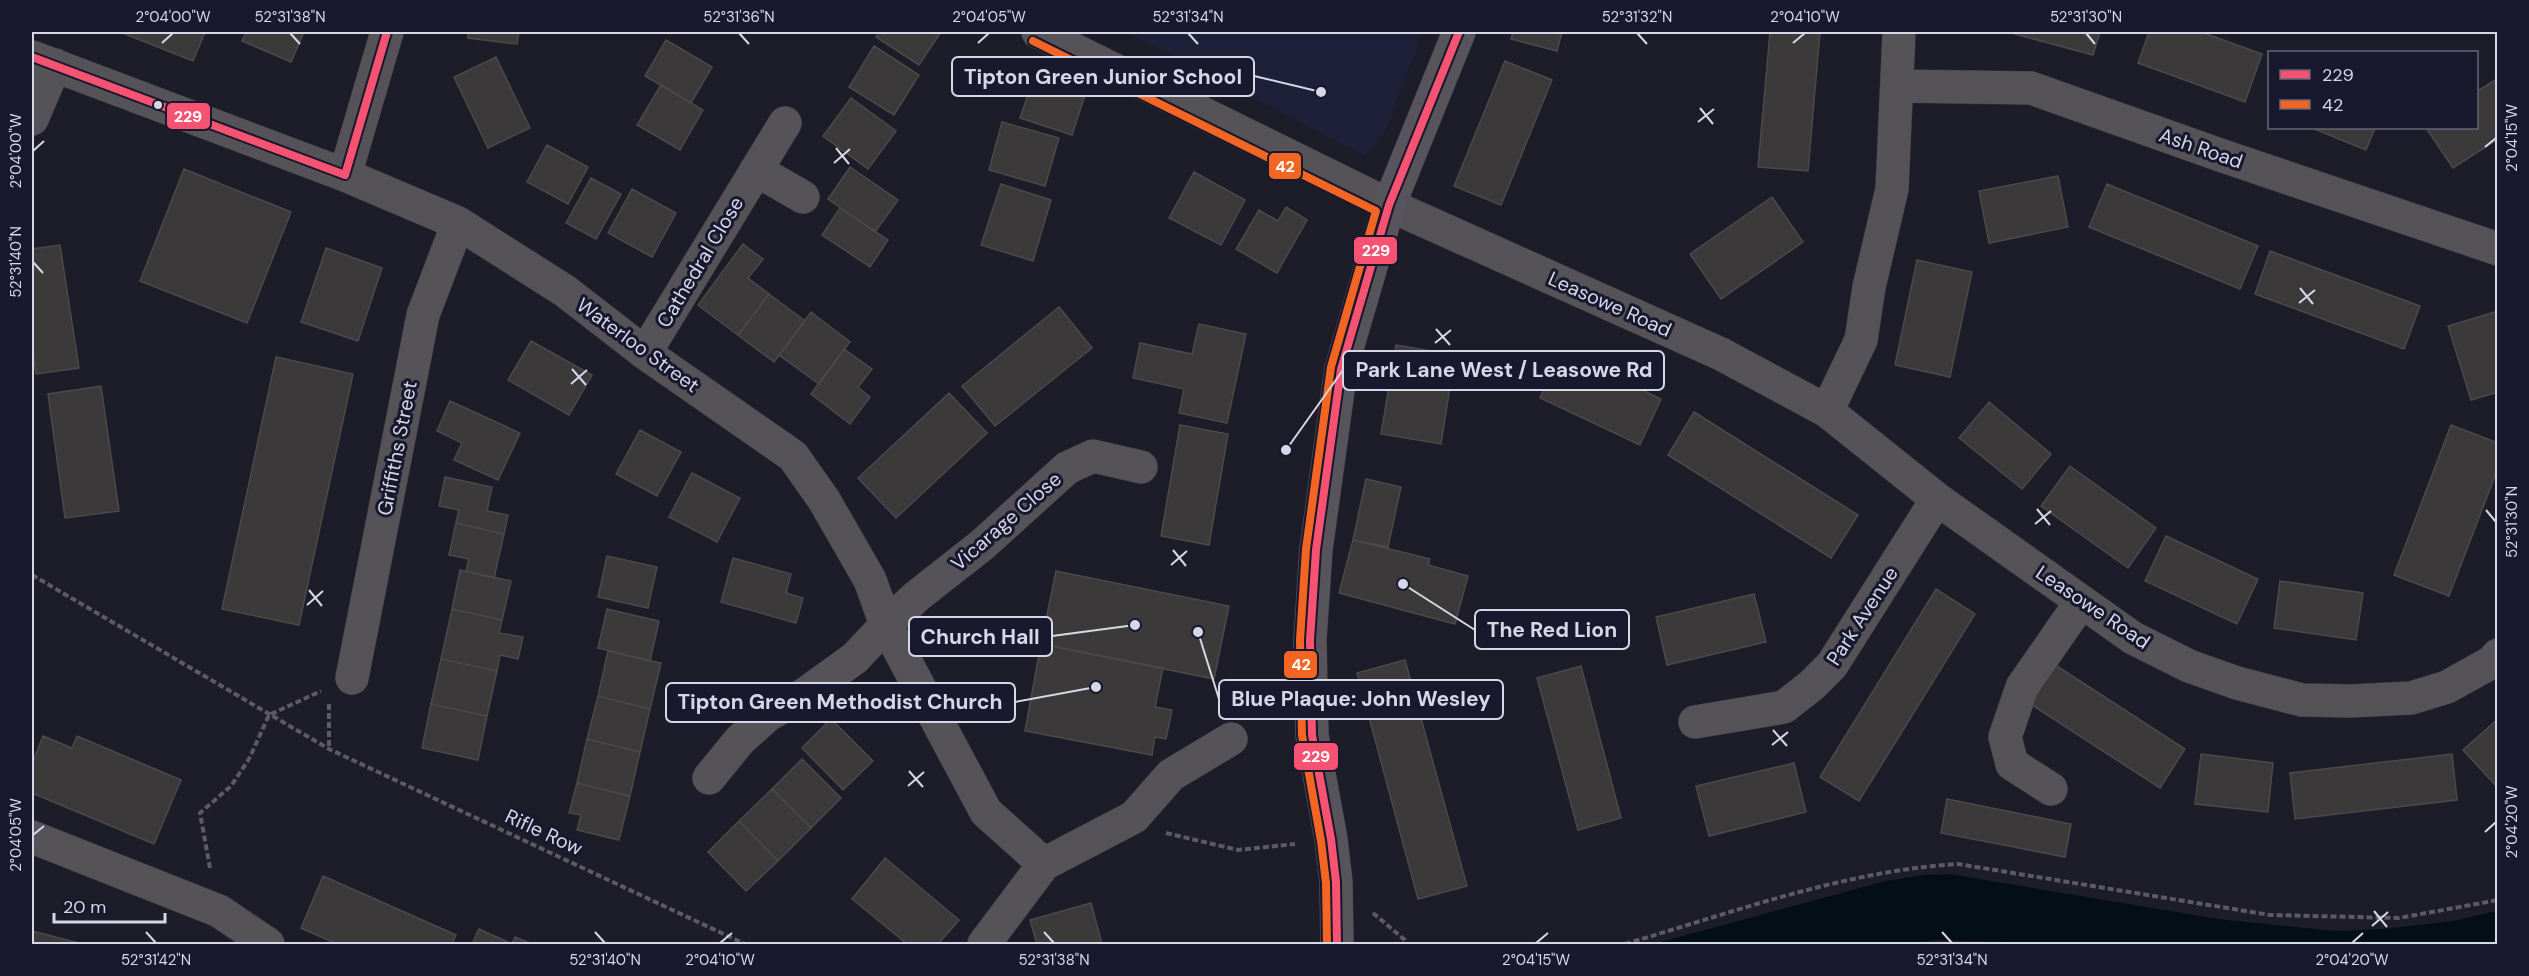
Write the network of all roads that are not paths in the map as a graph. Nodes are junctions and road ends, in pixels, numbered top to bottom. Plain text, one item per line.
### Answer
1 (387, 32) edge
2 (1038, 32) edge
3 (1459, 32) edge
4 (1899, 32) edge
5 (43, 61) edge
6 (1897, 86) junction
7 (32, 119) edge
8 (785, 123) dead end
9 (756, 171) junction
10 (345, 175) junction
11 (803, 197) dead end
12 (1389, 206) junction
13 (458, 223) junction
14 (2498, 249) edge
15 (645, 352) junction
16 (1827, 411) junction
17 (1141, 467) dead end
18 (1937, 499) junction
19 (2081, 602) junction
20 (886, 625) junction
21 (2498, 655) edge
22 (340, 683) road end
23 (1695, 722) dead end
24 (1232, 739) dead end
25 (709, 778) dead end
26 (2051, 789) dead end
27 (32, 837) edge
28 (1044, 864) junction
29 (268, 945) edge
30 (984, 945) edge
31 (1337, 945) edge

1 - 10 street
2 - 12 street, Leasowe Road
3 - 12 main road
4 - 6 street
5 - 7 street
5 - 10 street, Waterloo Street
6 - 14 street, Ash Road
6 - 16 street
8 - 9 street, Cathedral Close
9 - 11 street
9 - 15 street, Cathedral Close
10 - 13 street, Waterloo Street
12 - 16 street, Leasowe Road
12 - 31 main road
13 - 15 street, Waterloo Street
13 - 22 street, Griffiths Street
15 - 20 street, Waterloo Street
16 - 18 street, Leasowe Road
17 - 20 street, Vicarage Close
18 - 19 street, Leasowe Road
18 - 23 street, Park Avenue
19 - 21 street, Leasowe Road
19 - 26 street
20 - 25 street, Vicarage Close
20 - 28 street, Waterloo Street
24 - 28 street
27 - 29 street
28 - 30 street

